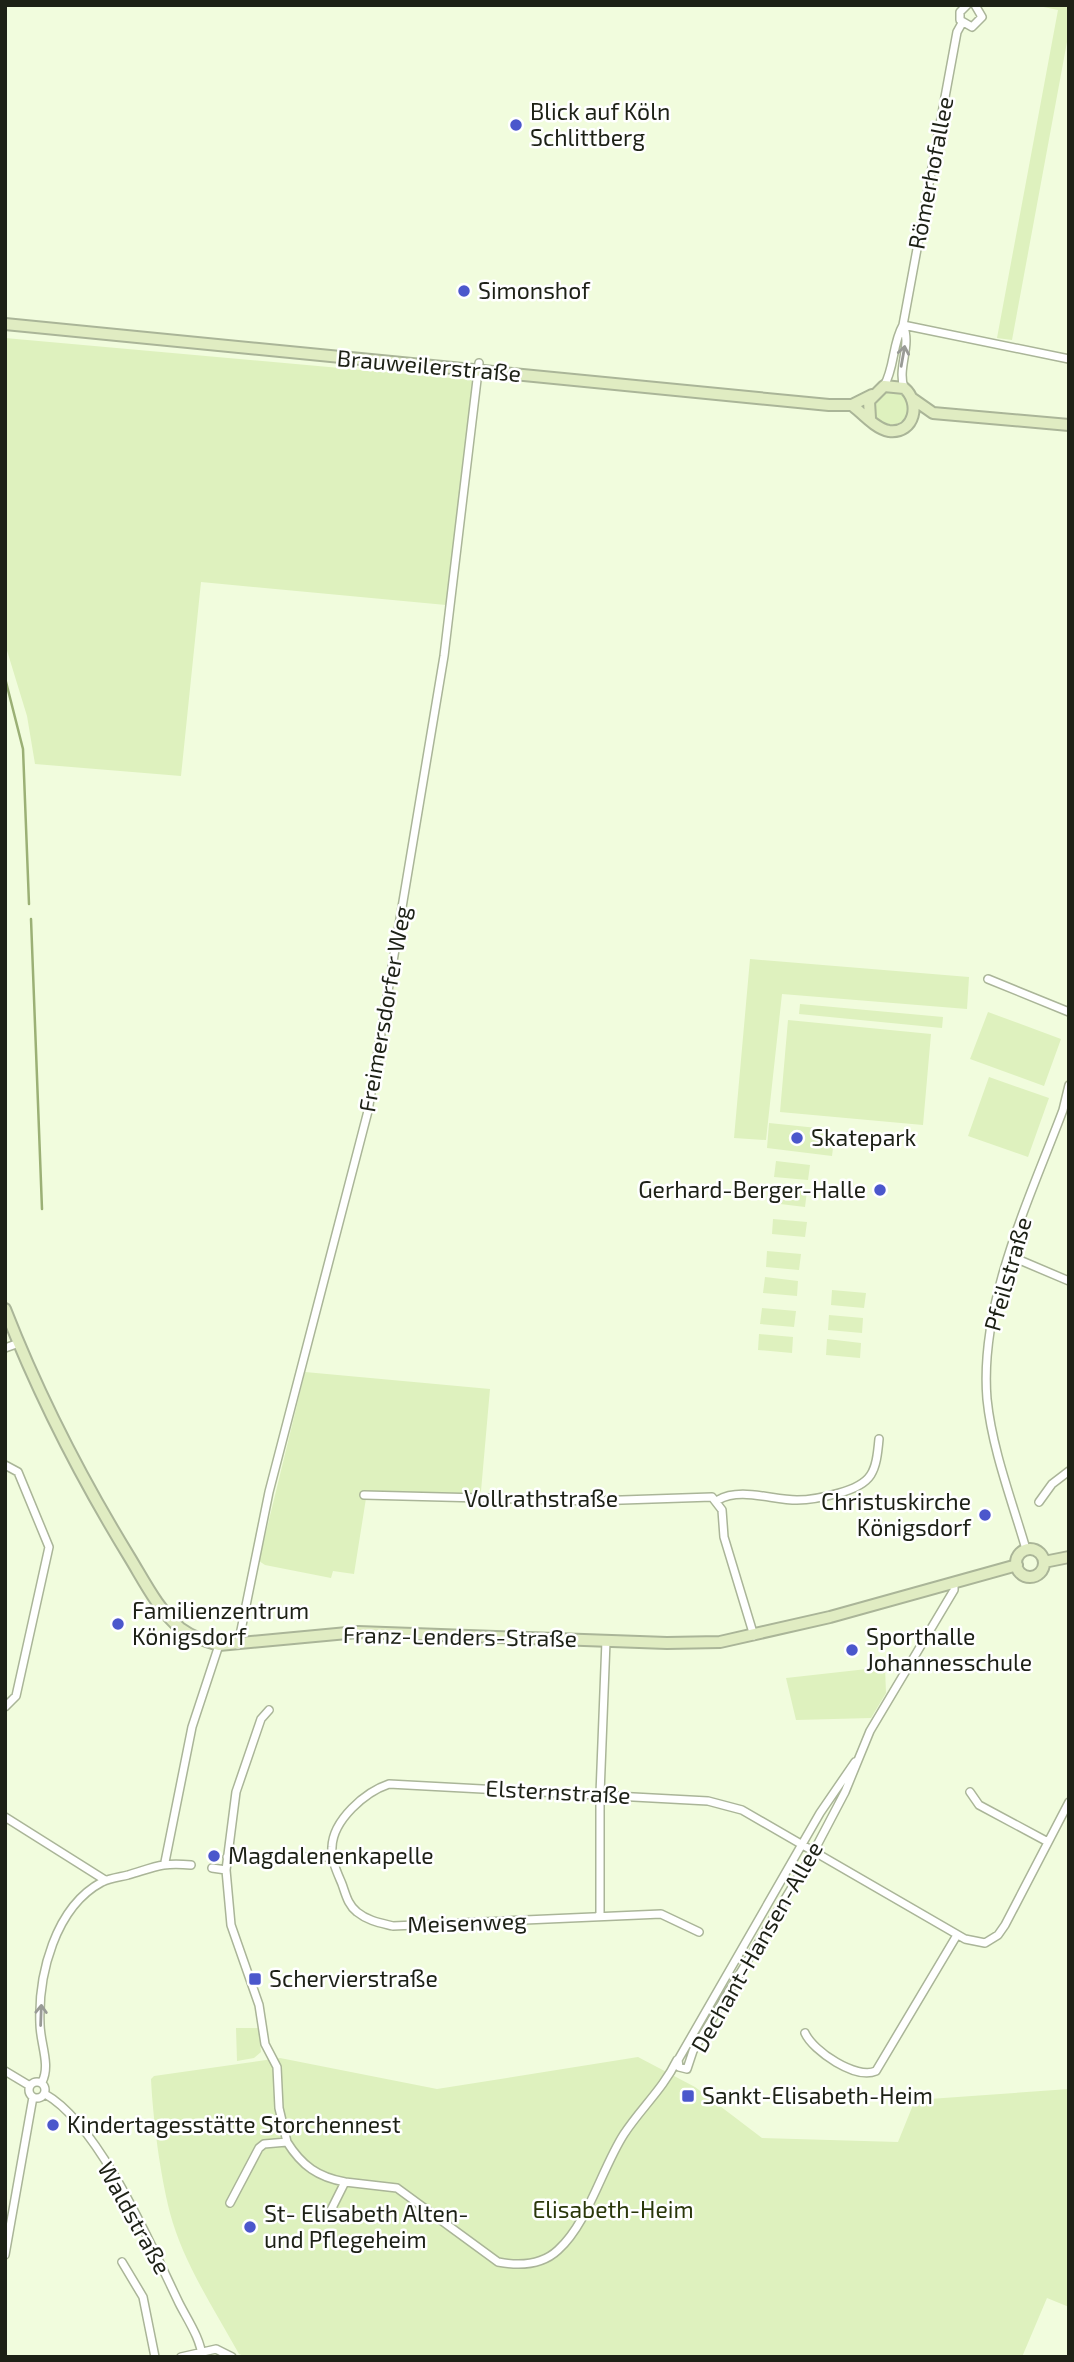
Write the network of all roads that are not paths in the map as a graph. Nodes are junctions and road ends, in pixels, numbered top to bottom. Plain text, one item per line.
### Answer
1 (967, 5) edge
2 (978, 6) edge
3 (962, 23) junction
4 (5, 324) edge
5 (903, 325) junction
6 (1069, 359) edge
7 (479, 366) junction
8 (884, 386) junction
9 (904, 388) junction
10 (872, 395) junction
11 (913, 399) junction
12 (852, 405) junction
13 (933, 413) junction
14 (870, 418) junction
15 (911, 420) junction
16 (1069, 425) edge
17 (988, 979) dead end
18 (1069, 1012) edge
19 (1069, 1085) edge
20 (1010, 1256) junction
21 (1069, 1281) edge
22 (5, 1309) edge
23 (19, 1343) junction
24 (5, 1348) edge
25 (879, 1439) dead end
26 (5, 1465) edge
27 (1069, 1471) edge
28 (364, 1495) dead end
29 (718, 1500) junction
30 (1039, 1502) dead end
31 (1026, 1549) junction
32 (1069, 1557) edge
33 (1044, 1562) junction
34 (1017, 1565) junction
35 (954, 1583) junction
36 (754, 1636) junction
37 (606, 1641) junction
38 (219, 1645) junction
39 (237, 1645) junction
40 (5, 1707) edge
41 (269, 1710) dead end
42 (855, 1762) junction
43 (970, 1793) dead end
44 (600, 1794) junction
45 (1069, 1802) edge
46 (5, 1817) edge
47 (1048, 1842) junction
48 (802, 1844) junction
49 (814, 1851) junction
50 (227, 1857) junction
51 (332, 1857) junction
52 (165, 1862) junction
53 (191, 1865) dead end
54 (212, 1868) dead end
55 (226, 1870) junction
56 (105, 1880) junction
57 (600, 1916) junction
58 (699, 1932) dead end
59 (957, 1934) junction
60 (805, 2033) dead end
61 (677, 2060) junction
62 (5, 2071) edge
63 (42, 2082) junction
64 (30, 2086) junction
65 (45, 2094) junction
66 (33, 2098) junction
67 (287, 2142) junction
68 (345, 2182) junction
69 (230, 2203) dead end
70 (327, 2218) dead end
71 (5, 2255) edge
72 (122, 2262) dead end
73 (202, 2354) edge
74 (155, 2357) edge
75 (181, 2357) edge
76 (232, 2357) edge

1 - 3 street, Römerhofallee
2 - 3 street
3 - 5 street, Römerhofallee
4 - 7 street, Brauweilerstraße
5 - 6 street
5 - 8 street, Römerhofallee
9 -> 5 street, Römerhofallee
7 - 12 street, Brauweilerstraße
7 - 39 street, Freimersdorfer Weg
8 - 9 street
8 - 10 street
9 - 11 street
10 - 12 street
10 - 14 street
11 - 13 street
11 - 15 street
12 - 14 street
13 - 15 street
13 - 16 street
14 - 15 street
17 - 18 street
19 - 20 street, Pfeilstraße
20 - 21 street
20 - 31 street, Pfeilstraße
22 - 23 street, Franz-Lenders-Straße
23 - 24 street
23 - 38 street, Franz-Lenders-Straße
25 - 29 street, Vollrathstraße
26 - 40 street
27 - 30 street
28 - 29 street, Vollrathstraße
29 - 36 street
31 - 33 street
31 - 34 street
32 - 33 street
33 - 34 street
34 - 35 street, Franz-Lenders-Straße
35 - 36 street, Franz-Lenders-Straße
35 - 42 street, Dechant-Hansen-Allee
36 - 37 street, Franz-Lenders-Straße
37 - 39 street, Franz-Lenders-Straße
37 - 44 street
38 - 39 street, Franz-Lenders-Straße
38 - 52 street
41 - 50 street
42 - 48 street, Dechant-Hansen-Allee
42 - 49 street, Dechant-Hansen-Allee
43 - 47 street
44 - 48 street, Elsternstraße
44 - 51 street, Elsternstraße
44 - 57 street
45 - 47 street, Elsternstraße
46 - 56 street
47 - 59 street, Elsternstraße
48 - 49 street, Elsternstraße
48 - 61 street, Dechant-Hansen-Allee
49 - 59 street, Elsternstraße
49 - 61 street, Dechant-Hansen-Allee
50 - 51 street
50 - 55 street
51 - 57 street, Meisenweg
52 - 53 street
52 - 56 street
54 - 55 street
55 - 67 street
63 -> 56 street
57 - 58 street, Meisenweg
59 - 60 street
61 - 68 street
62 - 64 street
63 - 64 street
63 - 65 street
64 - 66 street
65 - 66 street
65 - 73 street, Waldstraße
66 - 71 street
67 - 68 street
67 - 69 street
68 - 70 street
72 - 74 street
73 - 75 street
73 - 76 street

